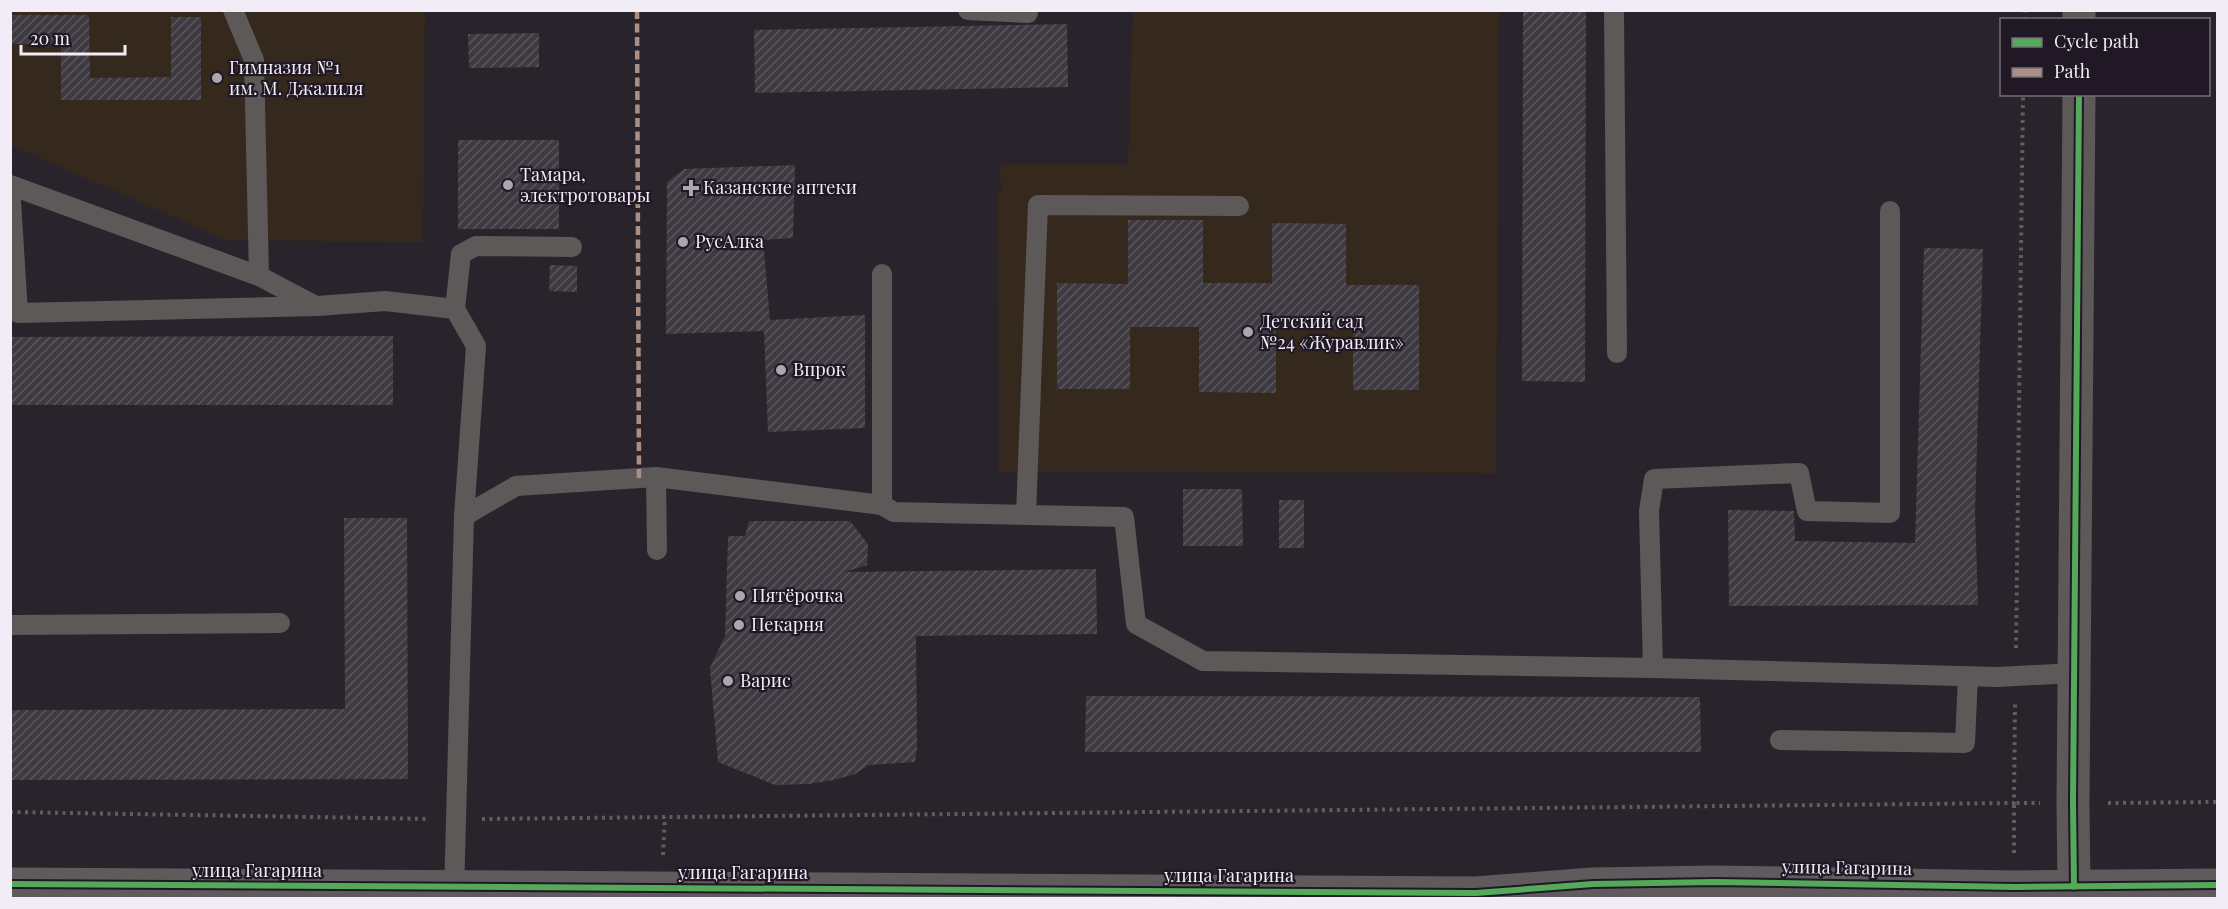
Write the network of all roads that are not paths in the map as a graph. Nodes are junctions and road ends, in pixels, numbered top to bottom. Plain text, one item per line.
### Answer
1 (233, 10) edge
2 (969, 10) edge
3 (1614, 10) edge
4 (1028, 13) dead end
5 (2079, 96) edge
6 (11, 185) edge
7 (1239, 206) dead end
8 (1890, 211) dead end
9 (572, 247) dead end
10 (882, 274) dead end
11 (259, 276) junction
12 (316, 306) junction
13 (455, 309) junction
14 (1617, 353) dead end
15 (656, 477) junction
16 (882, 505) junction
17 (1026, 515) junction
18 (464, 516) junction
19 (657, 550) dead end
20 (280, 623) dead end
21 (10, 625) edge
22 (1653, 668) junction
23 (2074, 673) junction
24 (1968, 676) junction
25 (1780, 740) dead end
26 (1792, 882) junction
27 (10, 884) edge
28 (2217, 885) edge
29 (2074, 887) junction
30 (454, 893) edge
31 (1053, 894) edge
32 (1485, 896) edge
33 (1750, 898) edge

1 - 11 lane
2 - 4 lane
3 - 14 lane
5 - 23 street
6 - 11 lane
6 - 12 lane
7 - 17 lane
8 - 22 lane
9 - 13 lane
10 - 16 lane
11 - 12 lane
12 - 13 lane
13 - 18 lane
15 - 16 lane
15 - 18 lane
15 - 19 lane
16 - 17 lane
17 - 22 lane
18 - 30 lane
20 - 21 lane
22 - 24 lane
23 - 24 lane
23 - 29 street
24 - 25 lane
26 - 29 street, улица Гагарина
26 - 32 street, улица Гагарина
26 - 33 street
27 - 30 street, улица Гагарина
28 - 29 street, улица Гагарина
30 - 31 street, улица Гагарина
31 - 32 street, улица Гагарина

